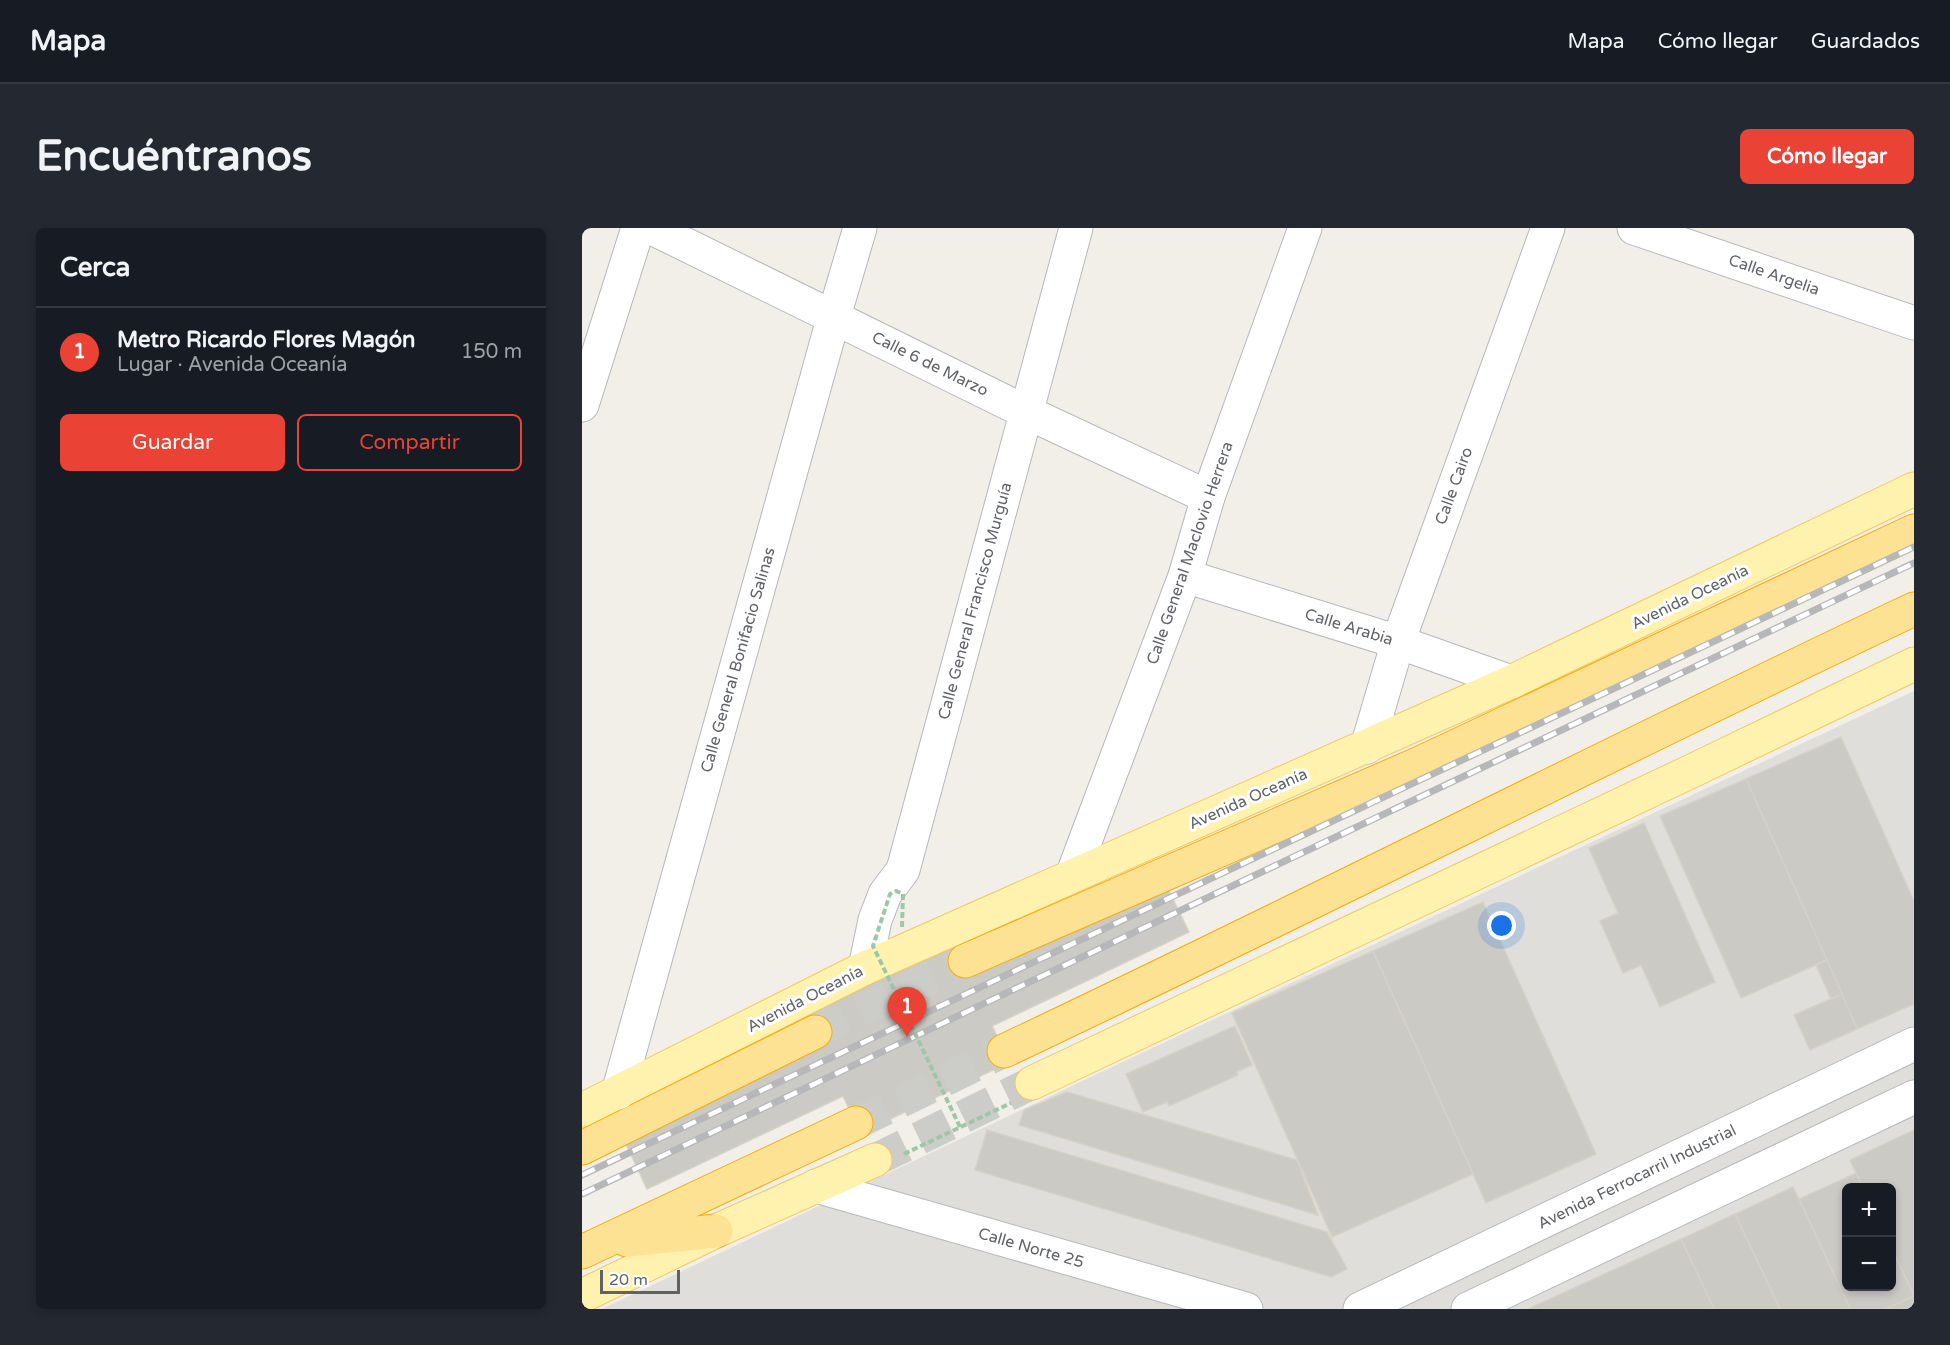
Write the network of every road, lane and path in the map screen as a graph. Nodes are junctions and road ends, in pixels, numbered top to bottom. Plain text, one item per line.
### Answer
1 (638, 228) edge
2 (652, 228) edge
3 (860, 228) edge
4 (1076, 228) edge
5 (1305, 228) edge
6 (1548, 228) edge
7 (1634, 228) edge
8 (834, 316) junction
9 (1914, 323) edge
10 (582, 405) edge
11 (1026, 412) junction
12 (1914, 489) edge
13 (1208, 497) junction
14 (1914, 531) edge
15 (1185, 576) junction
16 (1914, 609) edge
17 (1398, 642) junction
18 (1914, 664) edge
19 (1512, 682) junction
20 (1366, 747) junction
21 (1072, 876) junction
22 (903, 927) dead end
23 (965, 961) tunnel mouth
24 (865, 968) junction
25 (815, 1032) tunnel mouth
26 (1914, 1044) edge
27 (1004, 1051) tunnel mouth
28 (1023, 1092) joint
29 (618, 1093) junction
30 (1914, 1097) edge
31 (582, 1110) edge
32 (856, 1123) tunnel mouth
33 (960, 1127) junction
34 (582, 1148) edge
35 (887, 1158) joint
36 (816, 1186) junction
37 (716, 1231) junction
38 (592, 1247) edge
39 (582, 1296) edge
40 (1246, 1309) edge
41 (1360, 1309) edge
42 (1468, 1309) edge

1 - 10 street
2 - 8 street, Calle 6 de Marzo
3 - 8 street, Calle General Bonifacio Salinas
4 - 11 street, Calle General Francisco Murguía
5 - 13 street, Calle General Maclovio Herrera
6 - 17 street, Calle Cairo
7 - 9 street, Calle Argelia
8 - 11 street, Calle 6 de Marzo
8 - 29 street, Calle General Bonifacio Salinas
11 - 13 street, Calle 6 de Marzo
11 - 24 street, Calle General Francisco Murguía
12 - 19 main road, Avenida Oceanía
13 - 15 street, Calle General Maclovio Herrera
14 - 23 highway, Avenida Oceanía
15 - 17 street, Calle Arabia
15 - 21 street, Calle General Maclovio Herrera
16 - 27 highway
17 - 19 street, Calle Arabia
17 - 20 street, Calle Cairo
18 - 28 main road
19 - 20 main road, Avenida Oceanía
20 - 21 main road, Avenida Oceanía
21 - 24 main road, Avenida Oceanía
22 - 33 path, bridge
24 - 29 main road, Avenida Oceanía
25 - 34 highway, Avenida Oceanía
26 - 41 street, Avenida Ferrocarril Industrial
28 - 33 path
29 - 31 main road, Avenida Oceanía
30 - 42 street
32 - 38 highway
33 - 35 path
35 - 36 main road
36 - 37 main road
36 - 40 street, Calle Norte 25
37 - 38 highway
37 - 39 main road

